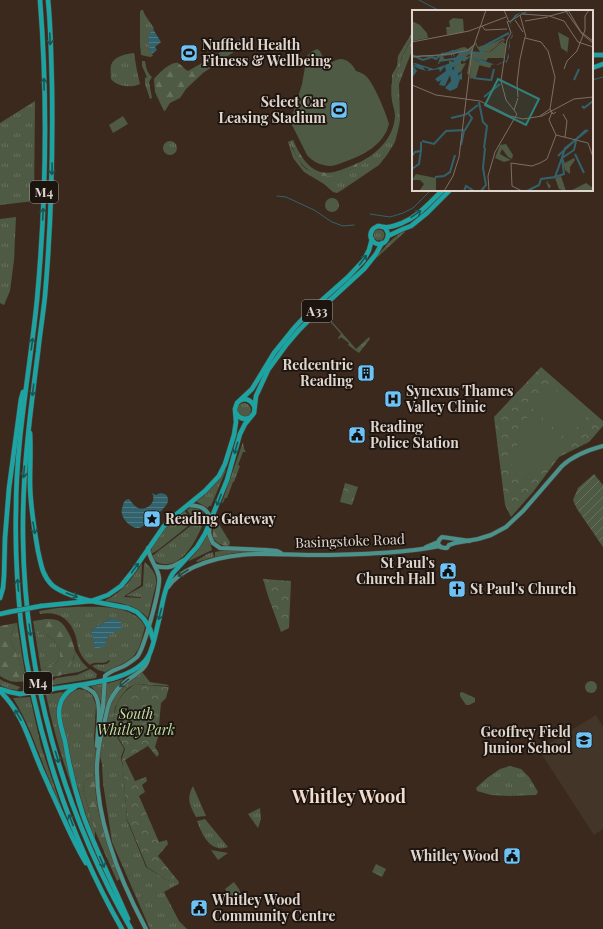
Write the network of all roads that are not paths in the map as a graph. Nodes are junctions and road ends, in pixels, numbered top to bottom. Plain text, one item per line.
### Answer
1 (40, 0) edge
2 (48, 0) edge
3 (603, 64) edge
4 (593, 68) edge
5 (442, 191) edge
6 (449, 191) edge
7 (384, 227) junction
8 (388, 236) junction
9 (372, 239) junction
10 (382, 243) junction
11 (26, 382) junction
12 (239, 401) junction
13 (254, 407) junction
14 (235, 412) junction
15 (249, 418) junction
16 (30, 419) junction
17 (603, 446) edge
18 (188, 505) junction
19 (210, 521) junction
20 (447, 538) junction
21 (470, 541) junction
22 (439, 544) junction
23 (449, 545) junction
24 (148, 548) junction
25 (281, 554) junction
26 (186, 558) junction
27 (155, 566) junction
28 (167, 588) junction
29 (0, 598) edge
30 (91, 602) junction
31 (0, 614) edge
32 (149, 626) junction
33 (154, 641) junction
34 (149, 655) junction
35 (105, 678) junction
36 (79, 685) junction
37 (0, 690) edge
38 (98, 730) junction
39 (98, 755) junction
40 (97, 882) junction
41 (122, 929) edge
42 (131, 929) edge
43 (146, 929) edge

11 -> 1 highway, M4
2 -> 16 highway, M4
3 - 4 highway
7 -> 5 highway
6 - 8 highway
7 - 8 highway
7 - 9 highway
8 - 10 highway
9 - 10 highway
12 -> 9 highway, A33
10 - 13 highway, A33
11 - 29 highway, M4
40 -> 11 highway, M4
12 - 13 highway
12 - 14 highway
13 - 15 highway
14 - 15 highway
14 - 18 highway
15 -> 19 highway
16 -> 30 highway, M4
16 -> 42 highway, M4
17 - 21 main road
18 - 19 main road
18 - 24 highway
19 - 25 main road, Basingstoke Road
19 - 26 highway
20 - 21 main road
20 - 22 main road
20 - 23 main road
21 - 23 main road
22 - 23 main road
22 - 25 main road, Basingstoke Road
24 - 27 main road
30 -> 24 highway
25 -> 28 main road, Basingstoke Road
26 - 27 main road
26 - 28 highway
27 - 32 main road
28 -> 33 highway
30 - 31 highway, bridge
30 - 32 highway
32 - 33 highway
32 - 35 main road
33 - 34 highway
34 - 35 highway
34 -> 39 main road
35 - 36 highway
35 - 38 main road
36 - 37 highway, bridge
36 - 38 main road
36 -> 42 highway, M4
40 -> 37 highway, M4
38 - 39 main road
39 - 43 main road
40 - 41 highway, M4

